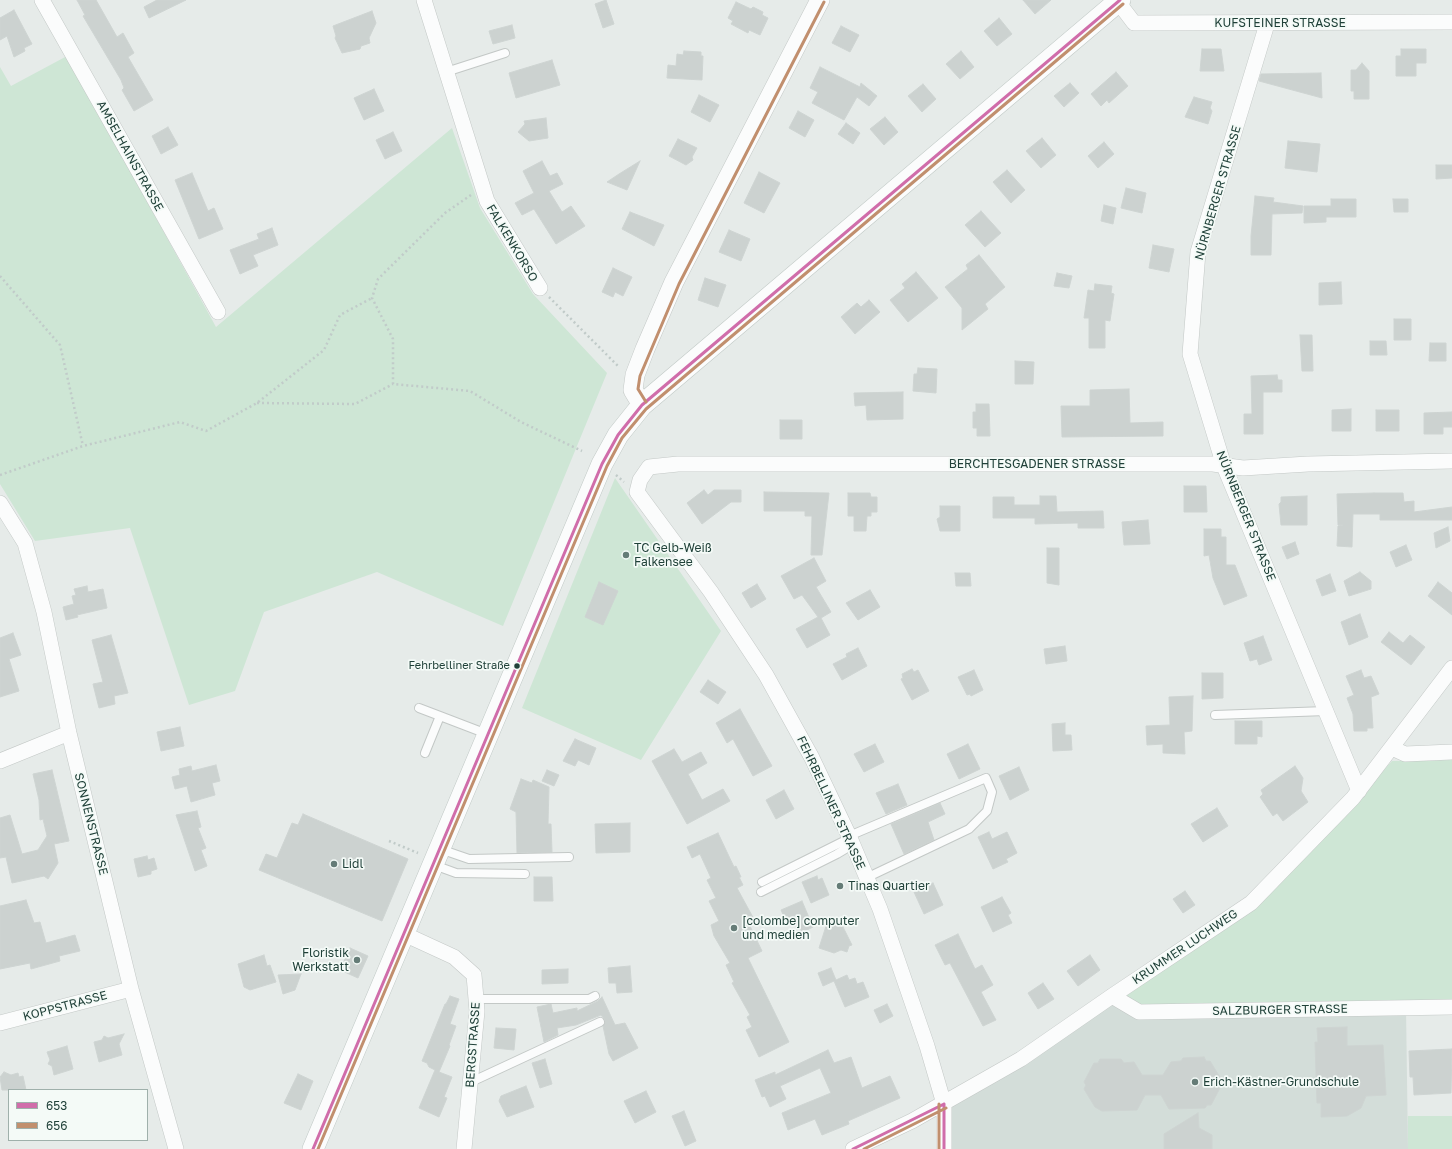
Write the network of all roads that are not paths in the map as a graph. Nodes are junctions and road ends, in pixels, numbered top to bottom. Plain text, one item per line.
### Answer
1 (42, 0) edge
2 (424, 0) edge
3 (820, 0) edge
4 (1119, 1) edge
5 (1452, 22) edge
6 (1267, 24) junction
7 (505, 53) dead end
8 (446, 72) junction
9 (540, 288) road end
10 (218, 312) dead end
11 (642, 405) junction
12 (1452, 461) edge
13 (1224, 466) junction
14 (637, 492) joint
15 (0, 503) edge
16 (1452, 668) edge
17 (419, 708) dead end
18 (1326, 711) junction
19 (1215, 715) dead end
20 (440, 716) junction
21 (69, 733) junction
22 (488, 735) junction
23 (1392, 748) junction
24 (1452, 752) edge
25 (425, 753) dead end
26 (0, 761) edge
27 (1359, 791) junction
28 (850, 840) junction
29 (431, 856) junction
30 (569, 857) dead end
31 (525, 874) dead end
32 (866, 878) junction
33 (762, 882) dead end
34 (761, 892) dead end
35 (404, 934) junction
36 (131, 989) junction
37 (596, 996) dead end
38 (1112, 996) junction
39 (476, 999) junction
40 (1452, 1007) edge
41 (600, 1022) dead end
42 (0, 1023) edge
43 (470, 1082) junction
44 (944, 1104) junction
45 (176, 1149) edge
46 (313, 1149) edge
47 (464, 1149) edge
48 (852, 1149) edge
49 (944, 1149) edge

1 - 10 street, AMSELHAINSTRASSE
2 - 8 street, FALKENKORSO
3 - 11 street
4 - 6 street, KUFSTEINER STRASSE
4 - 11 main road
5 - 6 street, KUFSTEINER STRASSE
6 - 13 street, NÜRNBERGER STRASSE
7 - 8 lane
8 - 9 street, FALKENKORSO
11 - 22 main road
12 - 13 street, BERCHTESGADENER STRASSE
13 - 14 street, BERCHTESGADENER STRASSE
13 - 18 street, NÜRNBERGER STRASSE
14 - 28 street, FEHRBELLINER STRASSE
15 - 21 street, SONNENSTRASSE
16 - 23 street, KRUMMER LUCHWEG
17 - 20 lane
18 - 19 lane
18 - 27 street, NÜRNBERGER STRASSE
20 - 22 lane
20 - 25 lane
21 - 26 street
21 - 36 street, SONNENSTRASSE
22 - 29 main road
23 - 24 street
23 - 27 street, KRUMMER LUCHWEG
27 - 38 street, KRUMMER LUCHWEG
28 - 32 street, FEHRBELLINER STRASSE
28 - 32 lane
28 - 33 lane
28 - 34 lane
29 - 30 lane
29 - 31 lane
29 - 35 main road
32 - 44 street, FEHRBELLINER STRASSE
35 - 39 street, BERGSTRASSE
35 - 46 main road
36 - 42 street, KOPPSTRASSE
36 - 45 street, SONNENSTRASSE
37 - 39 lane
38 - 40 street, SALZBURGER STRASSE
38 - 44 street, KRUMMER LUCHWEG
39 - 43 street, BERGSTRASSE
41 - 43 lane
43 - 47 street, BERGSTRASSE
44 - 48 street, KRUMMER LUCHWEG
44 - 49 street, FEHRBELLINER STRASSE

